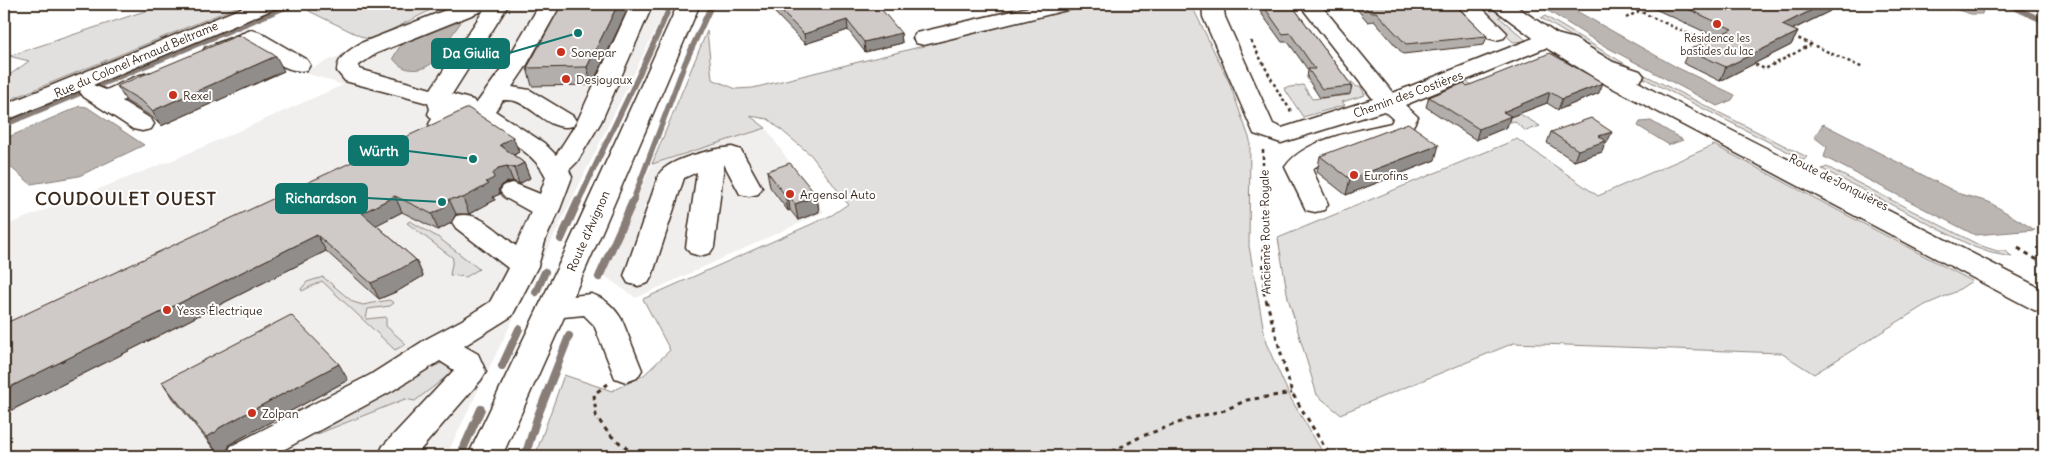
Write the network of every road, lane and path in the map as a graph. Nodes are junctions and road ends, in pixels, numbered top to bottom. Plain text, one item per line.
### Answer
1 (269, 4) edge
2 (479, 4) edge
3 (498, 4) edge
4 (550, 4) edge
5 (642, 4) edge
6 (689, 4) edge
7 (1068, 4) edge
8 (1212, 4) edge
9 (1309, 4) edge
10 (1466, 4) edge
11 (1507, 5) edge
12 (1626, 18) dead end
13 (275, 26) dead end
14 (1547, 31) junction
15 (1496, 33) dead end
16 (1786, 33) edge
17 (251, 37) junction
18 (924, 38) dead end
19 (1250, 39) dead end
20 (1711, 44) edge
21 (1812, 44) junction
22 (198, 59) edge
23 (1748, 61) edge
24 (299, 65) dead end
25 (1863, 68) dead end
26 (172, 70) edge
27 (79, 83) junction
28 (438, 98) junction
29 (103, 100) junction
30 (1388, 103) junction
31 (483, 106) junction
32 (4, 114) edge
33 (1286, 118) dead end
34 (564, 121) dead end
35 (589, 122) junction
36 (142, 124) dead end
37 (1264, 130) junction
38 (535, 148) junction
39 (712, 159) junction
40 (555, 168) junction
41 (750, 188) dead end
42 (514, 191) dead end
43 (1314, 204) dead end
44 (547, 209) junction
45 (466, 222) dead end
46 (700, 247) dead end
47 (2044, 264) edge
48 (524, 266) junction
49 (638, 276) dead end
50 (2036, 285) edge
51 (553, 308) junction
52 (440, 346) junction
53 (626, 370) joint
54 (1292, 393) junction
55 (243, 456) edge
56 (395, 456) edge
57 (485, 456) edge
58 (636, 456) edge
59 (1104, 456) edge
60 (1330, 456) edge

1 - 27 main road, Rue du Colonel Arnaud Beltrame
2 - 28 main road
3 - 28 main road
4 - 31 main road
5 - 35 main road
6 - 51 main road, Route d'Avignon
7 - 18 main road
8 - 37 main road
9 - 30 main road
10 - 15 main road
11 - 14 main road, Route de Jonquières
12 - 20 path
13 - 17 main road
14 - 30 main road, Chemin des Costières
14 - 50 main road, Route de Jonquières
14 - 50 main road, Route de Jonquières
16 - 21 path
17 - 22 main road
17 - 24 main road
19 - 33 path
21 - 23 path
21 - 25 path
26 - 29 main road
27 - 29 main road
27 - 32 main road, Rue du Colonel Arnaud Beltrame
28 - 31 main road
28 - 31 main road
29 - 36 main road
30 - 37 main road, Chemin des Costières
30 - 43 main road
31 - 34 main road
31 - 38 main road
35 - 38 main road
35 - 40 main road
37 - 54 path, Ancienne Route Royale
38 - 40 main road
39 - 41 main road
39 - 46 main road
39 - 49 main road
40 - 44 main road
42 - 44 main road
44 - 48 main road
45 - 48 main road
47 - 50 path
48 - 52 main road
51 - 53 main road
51 - 57 main road, Route d'Avignon
52 - 55 main road
52 - 56 main road
53 - 58 path
54 - 59 path
54 - 60 path, Ancienne Route Royale

